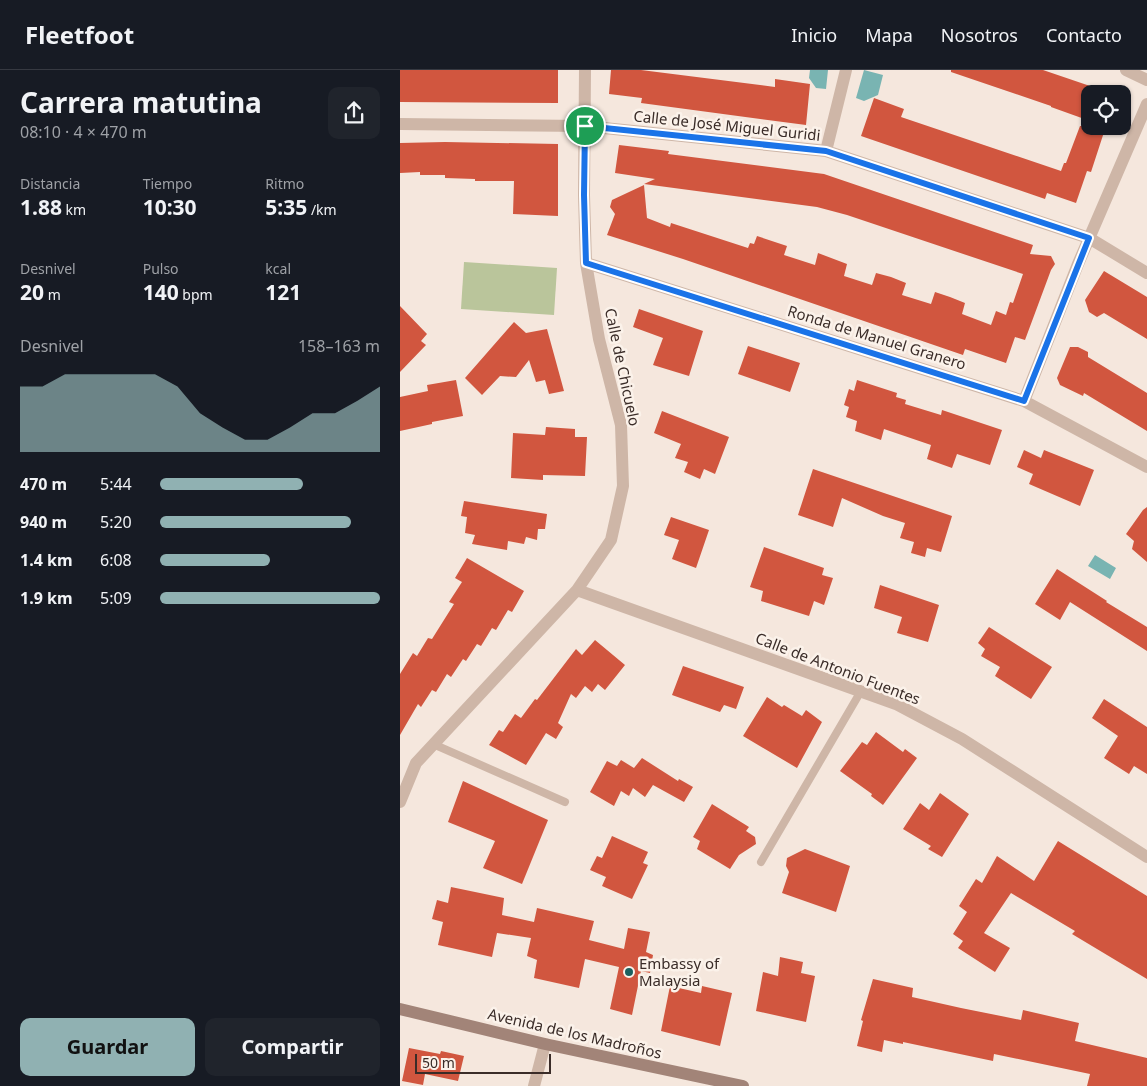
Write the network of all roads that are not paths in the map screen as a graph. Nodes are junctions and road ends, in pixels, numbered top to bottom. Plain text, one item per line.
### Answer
1 (585, 70) edge
2 (846, 70) edge
3 (1126, 70) edge
4 (1147, 80) edge
5 (1147, 104) edge
6 (400, 124) edge
7 (585, 126) junction
8 (826, 151) junction
9 (1089, 238) junction
10 (586, 263) junction
11 (1147, 273) edge
12 (1024, 401) junction
13 (1147, 467) edge
14 (577, 590) junction
15 (861, 691) junction
16 (433, 744) junction
17 (400, 802) edge
18 (565, 802) dead end
19 (1147, 857) edge
20 (762, 862) dead end
21 (400, 1009) edge
22 (545, 1044) junction
23 (534, 1086) edge
24 (743, 1086) edge

1 - 7 street, Calle de Chicuelo
2 - 8 street
3 - 4 street
5 - 9 street
6 - 7 street, Calle de José Miguel Guridi
7 - 8 street, Calle de José Miguel Guridi
7 - 10 street, Calle de Chicuelo
8 - 9 street, Calle de José Miguel Guridi
9 - 11 street, Calle de José Miguel Guridi
9 - 12 street
10 - 12 street, Ronda de Manuel Granero
10 - 14 street, Calle de Chicuelo
12 - 13 street, Ronda de Manuel Granero
14 - 15 street, Calle de Antonio Fuentes
14 - 16 street, Calle de Chicuelo
15 - 19 street, Calle de Antonio Fuentes
15 - 20 lane
16 - 17 street, Calle de Chicuelo
16 - 18 lane
21 - 22 street, Avenida de los Madroños
22 - 23 street
22 - 24 street, Avenida de los Madroños

